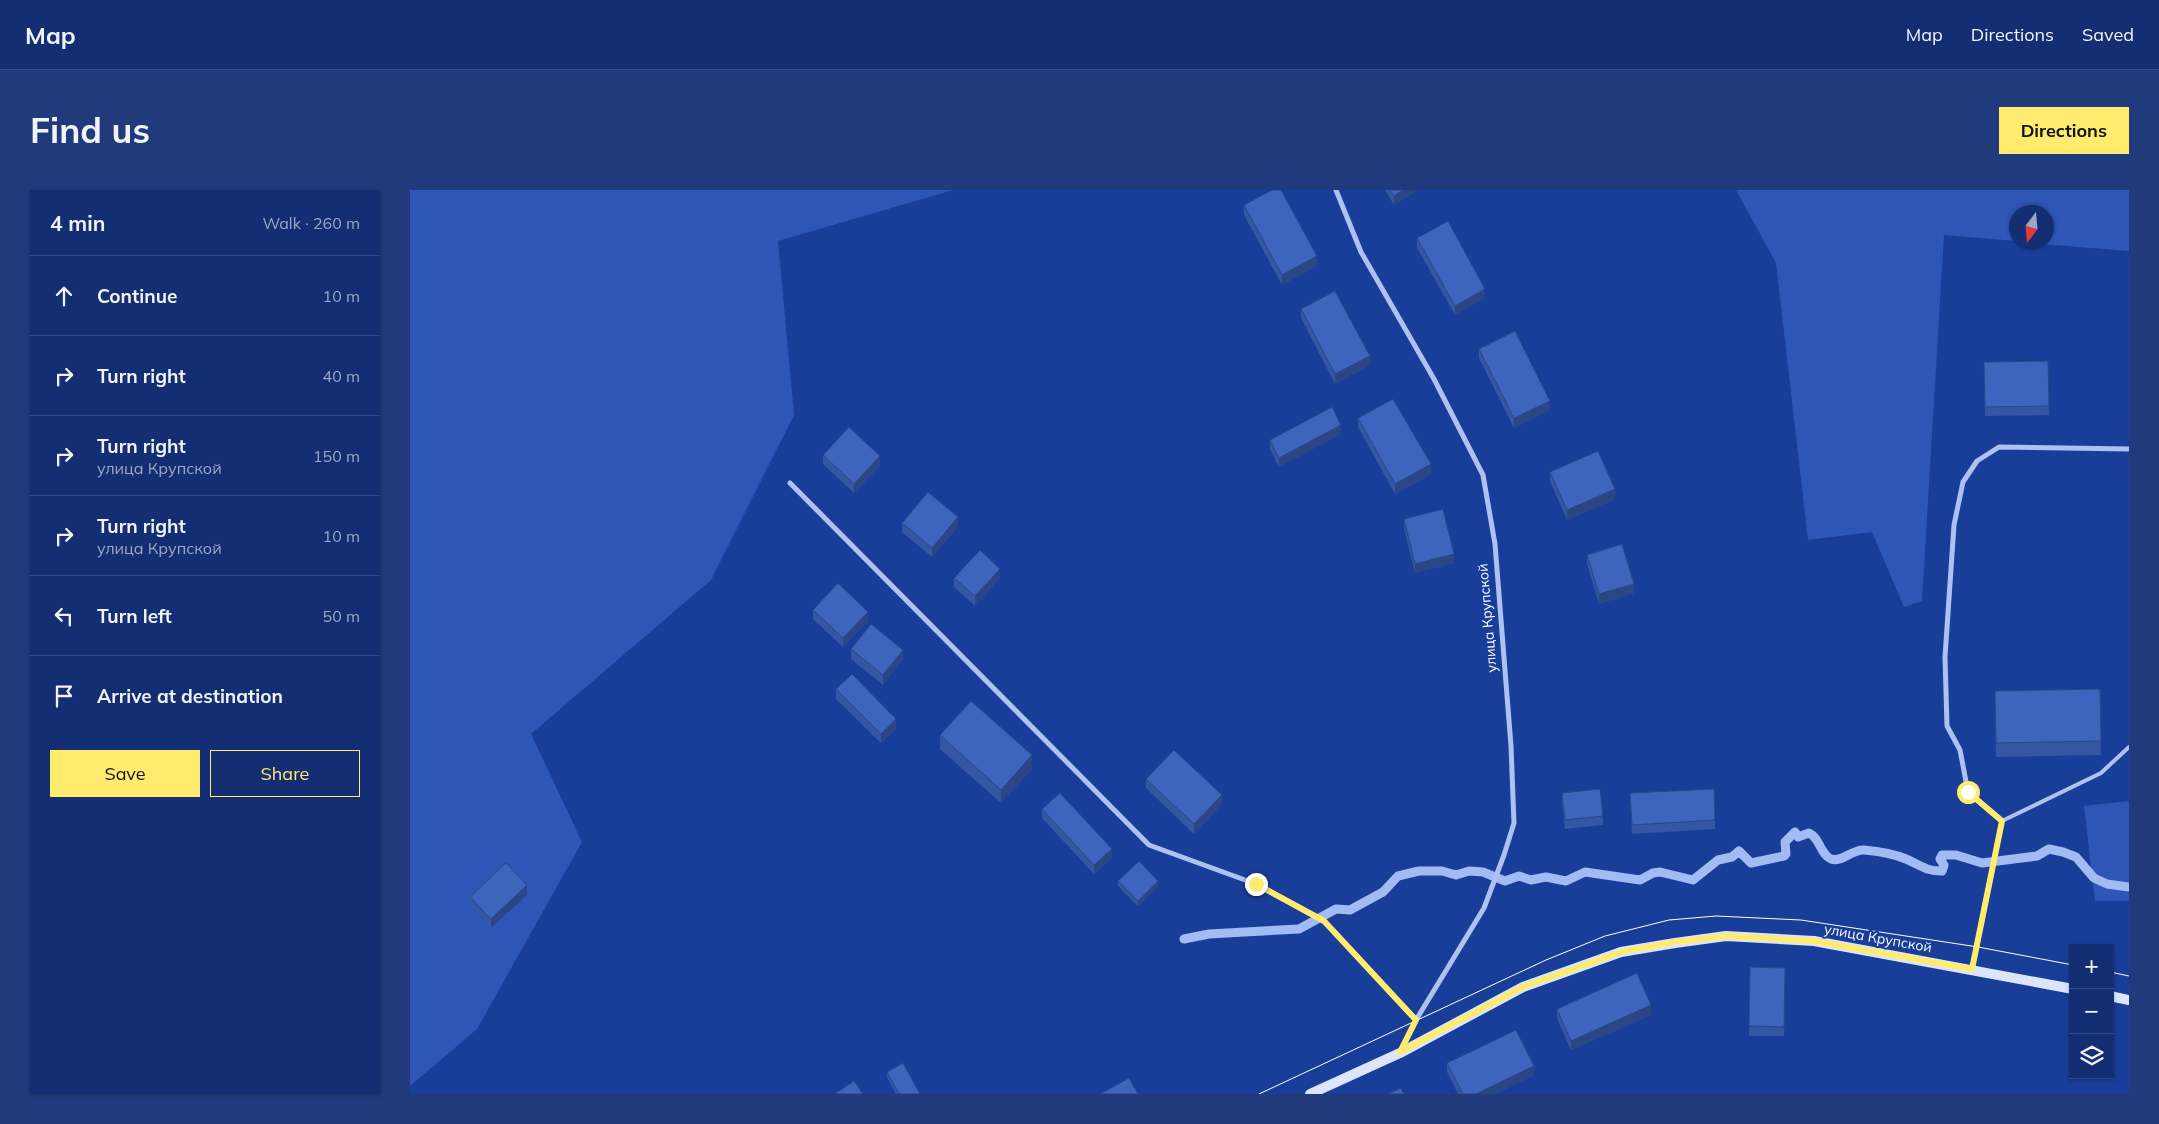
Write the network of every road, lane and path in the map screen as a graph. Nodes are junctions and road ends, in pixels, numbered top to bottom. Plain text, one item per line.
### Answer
1 (1336, 190) edge
2 (2129, 449) edge
3 (790, 483) dead end
4 (2129, 747) edge
5 (2002, 821) junction
6 (1972, 969) junction
7 (2069, 987) edge
8 (2114, 997) edge
9 (2129, 1000) edge
10 (1416, 1020) junction
11 (1400, 1052) junction
12 (1310, 1094) edge

1 - 10 street, улица Крупской
2 - 5 street
3 - 10 street
4 - 5 lane
5 - 6 street
6 - 7 main road, улица Крупской
6 - 11 main road, улица Крупской
8 - 9 main road
10 - 11 street, улица Крупской
11 - 12 main road, улица Крупской

